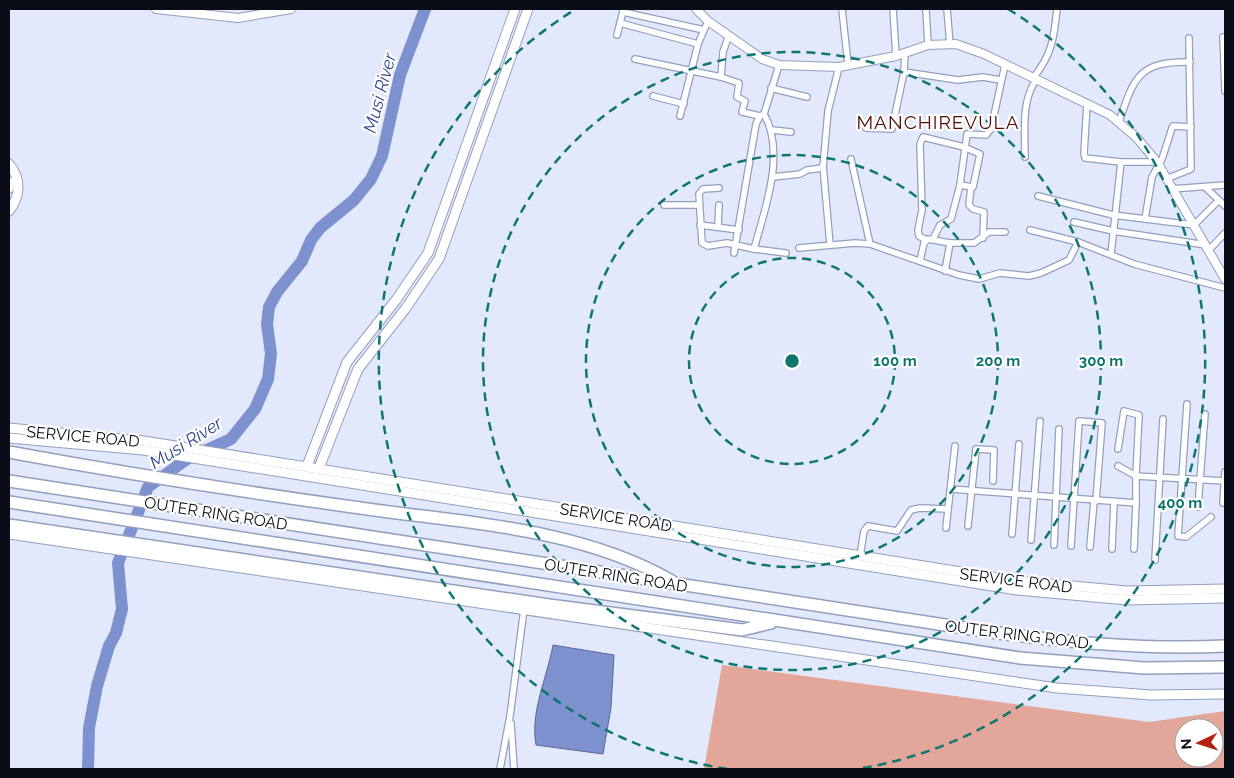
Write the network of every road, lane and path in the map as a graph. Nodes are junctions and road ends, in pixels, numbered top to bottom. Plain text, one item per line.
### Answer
1 (156, 9) edge
2 (291, 9) edge
3 (515, 9) edge
4 (528, 9) edge
5 (648, 9) edge
6 (696, 9) edge
7 (842, 9) edge
8 (893, 9) edge
9 (926, 9) edge
10 (948, 9) edge
11 (1057, 9) edge
12 (623, 11) edge
13 (646, 16) junction
14 (708, 20) junction
15 (620, 23) junction
16 (704, 30) junction
17 (617, 35) dead end
18 (729, 35) junction
19 (1223, 37) dead end
20 (1189, 38) dead end
21 (698, 44) junction
22 (950, 44) junction
23 (928, 45) junction
24 (905, 53) junction
25 (896, 56) junction
26 (635, 59) dead end
27 (1190, 62) junction
28 (779, 65) junction
29 (1005, 65) junction
30 (844, 66) junction
31 (904, 72) junction
32 (691, 73) junction
33 (1225, 76) edge
34 (720, 77) junction
35 (1034, 79) junction
36 (1000, 80) junction
37 (770, 88) junction
38 (1225, 91) edge
39 (653, 96) dead end
40 (807, 97) dead end
41 (684, 104) junction
42 (1087, 104) junction
43 (762, 115) junction
44 (680, 116) dead end
45 (1119, 122) junction
46 (1191, 127) junction
47 (866, 128) dead end
48 (772, 130) junction
49 (791, 132) dead end
50 (964, 147) junction
51 (822, 150) dead end
52 (1024, 157) dead end
53 (851, 159) dead end
54 (1121, 162) junction
55 (9, 164) edge
56 (1158, 164) junction
57 (823, 168) junction
58 (773, 177) junction
59 (1166, 179) junction
60 (9, 182) edge
61 (960, 185) junction
62 (1225, 185) edge
63 (971, 187) junction
64 (1205, 187) junction
65 (9, 188) edge
66 (719, 188) dead end
67 (1171, 189) junction
68 (1038, 196) dead end
69 (1219, 200) junction
70 (664, 205) dead end
71 (699, 205) junction
72 (719, 205) dead end
73 (1225, 206) edge
74 (9, 211) edge
75 (1113, 215) junction
76 (1145, 219) junction
77 (1074, 222) dead end
78 (1194, 225) junction
79 (700, 226) junction
80 (718, 226) junction
81 (738, 230) junction
82 (1030, 230) dead end
83 (1113, 231) junction
84 (1005, 232) dead end
85 (1225, 233) edge
86 (983, 238) junction
87 (930, 240) junction
88 (1078, 242) junction
89 (950, 243) junction
90 (735, 244) junction
91 (870, 244) junction
92 (830, 245) junction
93 (1207, 247) junction
94 (799, 248) dead end
95 (754, 249) junction
96 (734, 252) dead end
97 (786, 253) dead end
98 (1111, 254) junction
99 (920, 262) junction
100 (945, 271) junction
101 (1225, 276) edge
102 (1225, 288) edge
103 (1187, 404) dead end
104 (1205, 414) dead end
105 (1163, 419) dead end
106 (1040, 421) dead end
107 (9, 428) edge
108 (1059, 429) dead end
109 (9, 438) edge
110 (1019, 444) dead end
111 (143, 445) junction
112 (956, 446) dead end
113 (1118, 449) dead end
114 (9, 452) edge
115 (273, 466) junction
116 (307, 466) junction
117 (1118, 466) dead end
118 (319, 468) junction
119 (1225, 472) edge
120 (1136, 476) junction
121 (1159, 477) junction
122 (1182, 477) junction
123 (1200, 479) junction
124 (993, 480) dead end
125 (9, 481) edge
126 (1225, 481) edge
127 (951, 489) junction
128 (971, 491) junction
129 (1015, 495) junction
130 (1034, 496) junction
131 (1057, 498) junction
132 (1074, 500) junction
133 (1095, 501) junction
134 (9, 502) edge
135 (1114, 502) junction
136 (1136, 503) junction
137 (1223, 503) dead end
138 (1198, 507) dead end
139 (948, 509) junction
140 (1211, 517) dead end
141 (9, 525) edge
142 (968, 526) dead end
143 (946, 528) dead end
144 (9, 534) edge
145 (1012, 534) dead end
146 (82, 539) junction
147 (1031, 540) dead end
148 (1054, 546) dead end
149 (1071, 546) dead end
150 (1090, 547) dead end
151 (1134, 549) dead end
152 (1112, 550) dead end
153 (860, 556) junction
154 (1156, 560) dead end
155 (678, 585) junction
156 (1225, 589) edge
157 (1225, 598) edge
158 (524, 609) junction
159 (775, 622) junction
160 (1225, 646) edge
161 (1225, 667) edge
162 (1225, 694) edge
163 (510, 716) junction
164 (500, 769) edge
165 (514, 769) edge

1 - 2 street
3 - 116 main road
4 - 118 main road
5 - 13 street
6 - 14 street
7 - 30 street
8 - 25 street
9 - 23 street
10 - 22 street
11 - 35 street
12 - 13 street
12 - 15 street
13 - 16 street
14 - 16 street
14 - 18 street
15 - 17 street
15 - 21 street
16 - 21 street
18 - 28 street
18 - 34 street
19 - 33 street
20 - 27 street
21 - 32 street
22 - 23 street
22 - 29 street
23 - 24 street
24 - 25 street
24 - 31 street
25 - 30 street
26 - 32 street
27 - 45 street
27 - 46 street
28 - 30 street
28 - 37 street
29 - 35 street
29 - 36 street
30 - 57 street
31 - 36 street
31 - 47 street
32 - 34 street
32 - 41 street
33 - 38 street
34 - 43 street
35 - 42 street
35 - 52 street
36 - 50 street
37 - 40 street
37 - 43 street
39 - 41 street
41 - 44 street
42 - 45 street
42 - 54 street
43 - 48 street
43 - 81 street
45 - 56 street
46 - 56 street
46 - 59 street
48 - 49 street
48 - 58 street
50 - 61 street
50 - 63 street
50 - 87 street
51 - 57 street
53 - 91 street
54 - 56 street
54 - 75 street
55 - 74 main road
56 - 59 street
56 - 76 street
57 - 58 street
57 - 92 street
58 - 95 street
59 - 67 street
60 - 65 main road
61 - 63 street
61 - 87 street
62 - 64 street
63 - 86 street
64 - 67 street
64 - 69 street
66 - 71 street
67 - 78 street
68 - 75 street
69 - 73 street
69 - 78 street
70 - 71 street
71 - 79 street
72 - 80 street
75 - 76 street
75 - 83 street
76 - 78 street
77 - 83 street
78 - 93 street
79 - 80 street
79 - 90 street
80 - 81 street
81 - 90 street
82 - 88 street
83 - 93 street
83 - 98 street
84 - 86 street
85 - 93 street
86 - 89 street
87 - 89 street
87 - 99 street
88 - 98 street
88 - 100 street
89 - 100 street
90 - 95 street
90 - 96 street
91 - 92 street
91 - 99 street
92 - 94 street
93 - 101 street
95 - 97 street
98 - 102 street
99 - 100 street
103 - 122 street
104 - 123 street
105 - 121 street
106 - 130 street
107 - 111 main road, SERVICE ROAD
108 - 131 street
109 - 111 main road, SERVICE ROAD
110 - 129 street
111 - 115 main road, SERVICE ROAD
112 - 127 street
113 - 120 street
114 - 155 highway
115 - 116 main road, SERVICE ROAD
115 - 157 main road, SERVICE ROAD
116 - 118 main road, SERVICE ROAD
117 - 120 street
118 - 153 main road, SERVICE ROAD
119 - 126 street
120 - 121 street
120 - 136 street
121 - 122 street
121 - 154 street
122 - 123 street
122 - 140 street
123 - 126 street
123 - 138 street
124 - 128 street
125 - 155 highway, OUTER RING ROAD
126 - 137 street
127 - 128 street
127 - 139 street
128 - 129 street
128 - 142 street
129 - 130 street
129 - 145 street
130 - 131 street
130 - 147 street
131 - 132 street
131 - 148 street
132 - 133 street
132 - 133 street
132 - 149 street
133 - 135 street
133 - 150 street
134 - 159 highway, OUTER RING ROAD
135 - 136 street
135 - 152 street
136 - 151 street
139 - 143 street
139 - 153 street
141 - 146 highway
144 - 146 main road
146 - 158 main road
146 - 159 highway
153 - 156 main road, SERVICE ROAD
155 - 160 highway, OUTER RING ROAD
158 - 162 main road
158 - 163 street
159 - 161 highway, OUTER RING ROAD
163 - 164 street
163 - 165 street

